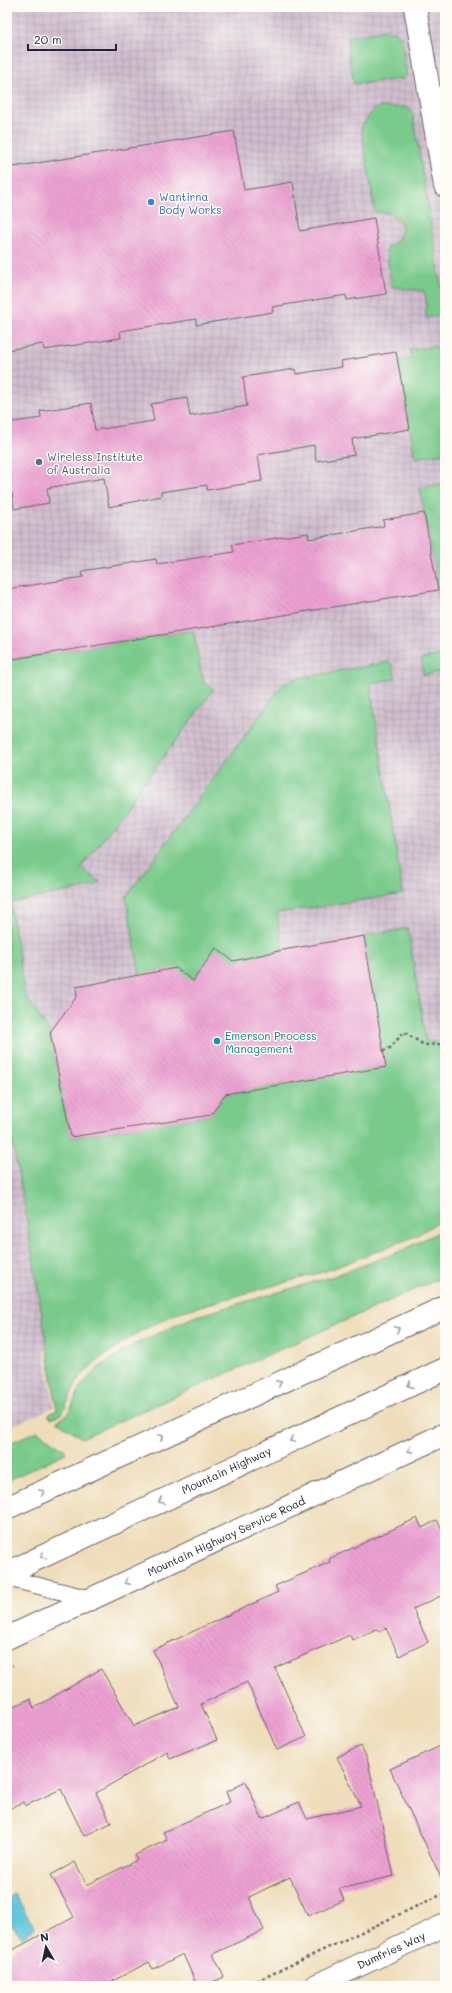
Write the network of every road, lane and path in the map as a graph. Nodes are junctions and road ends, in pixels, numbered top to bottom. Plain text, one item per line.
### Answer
1 (415, 7) edge
2 (445, 186) edge
3 (445, 1044) edge
4 (383, 1051) dead end
5 (445, 1308) edge
6 (445, 1369) edge
7 (445, 1434) edge
8 (7, 1508) edge
9 (7, 1573) edge
10 (7, 1578) edge
11 (91, 1599) junction
12 (7, 1638) edge
13 (445, 1893) edge
14 (445, 1925) edge
15 (246, 1986) edge
16 (315, 1986) edge

1 - 2 main road
3 - 4 path
8 -> 5 main road
6 -> 9 main road, Mountain Highway
7 -> 11 main road, Mountain Highway Service Road
10 - 11 lane
11 - 12 main road, Mountain Highway Service Road
13 - 15 path
14 - 16 main road, Dumfries Way

